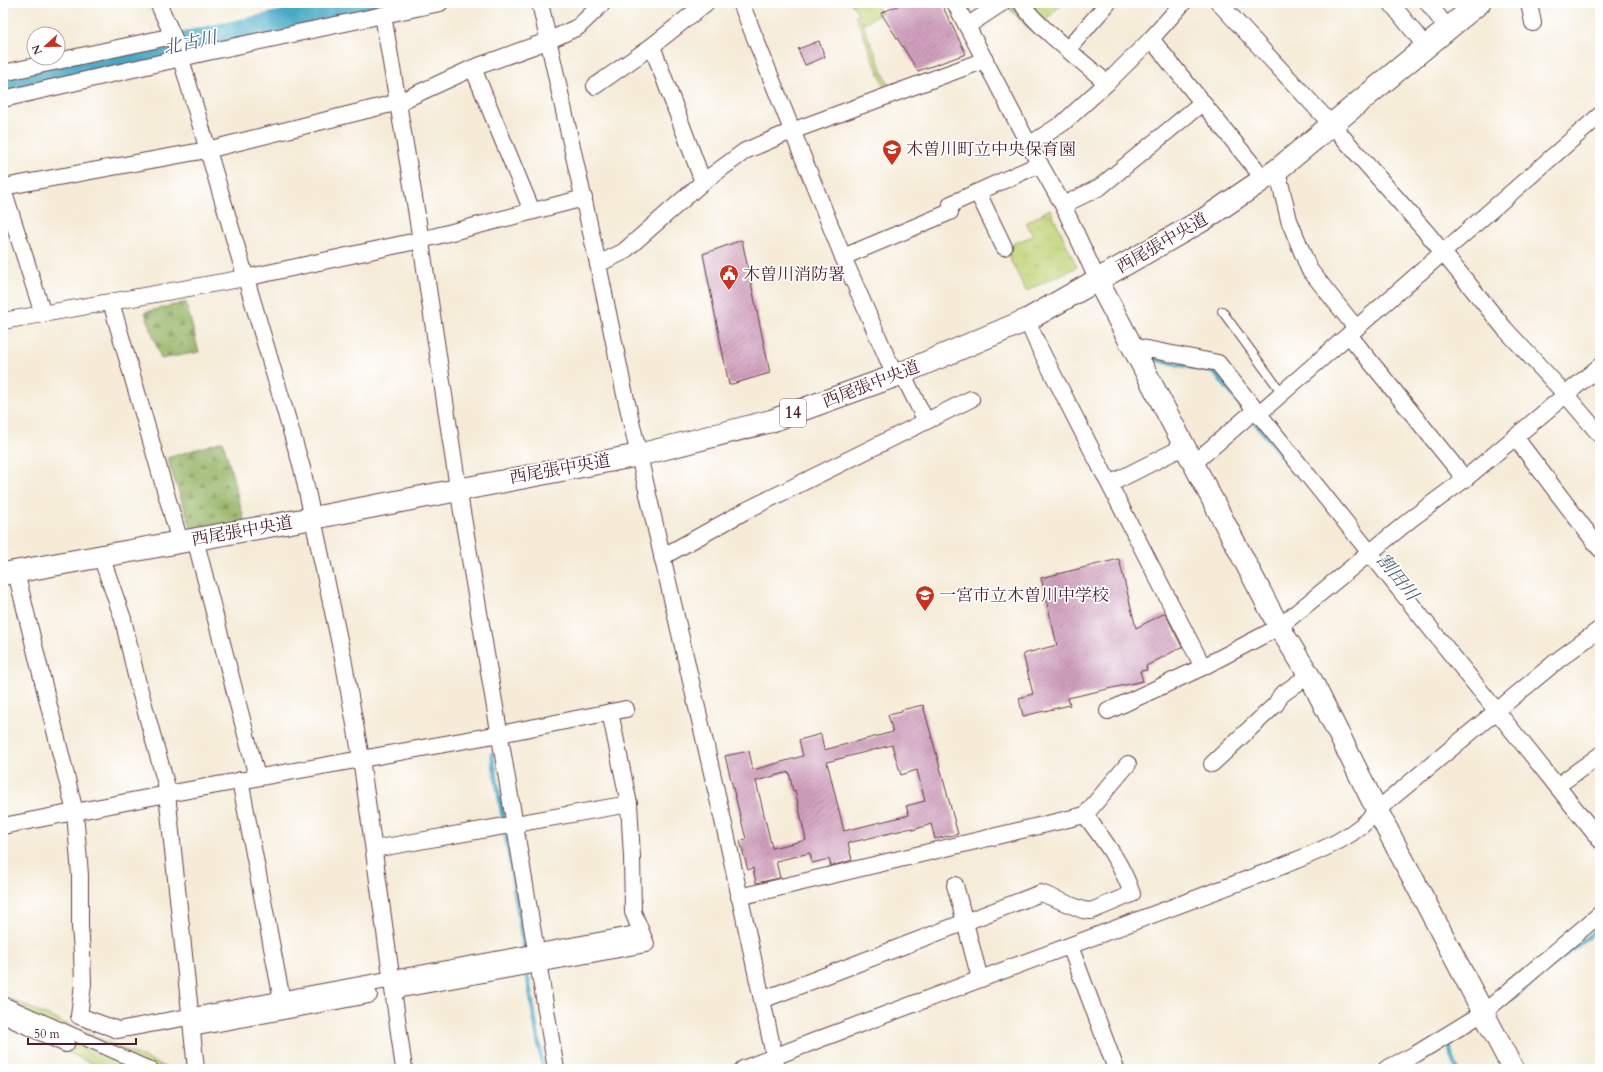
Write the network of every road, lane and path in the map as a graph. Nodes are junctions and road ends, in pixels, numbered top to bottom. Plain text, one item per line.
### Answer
1 (158, 3) edge
2 (440, 3) edge
3 (540, 3) edge
4 (603, 3) edge
5 (706, 3) edge
6 (741, 3) edge
7 (955, 3) edge
8 (1002, 3) edge
9 (1022, 3) edge
10 (1108, 3) edge
11 (1183, 3) edge
12 (1220, 3) edge
13 (1391, 3) edge
14 (1428, 3) edge
15 (1479, 3) edge
16 (1529, 3) edge
17 (383, 15) junction
18 (1533, 23) dead end
19 (967, 26) junction
20 (1448, 29) junction
21 (174, 37) junction
22 (1151, 39) junction
23 (550, 40) junction
24 (652, 46) junction
25 (1426, 47) junction
26 (1068, 49) junction
27 (180, 57) junction
28 (985, 60) junction
29 (473, 68) junction
30 (3, 73) edge
31 (1107, 83) junction
32 (595, 86) dead end
33 (3, 99) edge
34 (399, 102) junction
35 (1203, 102) junction
36 (1600, 115) edge
37 (1332, 125) junction
38 (792, 131) junction
39 (1029, 146) junction
40 (207, 150) junction
41 (1040, 164) junction
42 (1270, 175) junction
43 (703, 182) junction
44 (3, 188) edge
45 (978, 192) junction
46 (584, 198) junction
47 (1063, 205) junction
48 (532, 211) junction
49 (421, 240) junction
50 (1004, 247) dead end
51 (1442, 252) junction
52 (843, 257) junction
53 (598, 264) junction
54 (245, 278) junction
55 (1098, 281) junction
56 (111, 302) junction
57 (1222, 311) dead end
58 (43, 314) junction
59 (1027, 320) junction
60 (3, 321) edge
61 (1352, 331) junction
62 (1132, 346) junction
63 (1600, 366) edge
64 (898, 375) junction
65 (1282, 394) junction
66 (1566, 395) junction
67 (971, 399) dead end
68 (1252, 414) junction
69 (926, 421) junction
70 (1600, 435) edge
71 (1515, 437) junction
72 (639, 455) junction
73 (1189, 455) junction
74 (1465, 479) junction
75 (1110, 484) junction
76 (458, 488) junction
77 (313, 518) junction
78 (187, 541) junction
79 (1600, 549) edge
80 (102, 556) junction
81 (1365, 556) junction
82 (662, 557) junction
83 (9, 573) edge
84 (1279, 627) junction
85 (1600, 629) edge
86 (1204, 666) junction
87 (1309, 675) junction
88 (626, 709) dead end
89 (1108, 711) dead end
90 (610, 712) junction
91 (1494, 715) junction
92 (500, 734) junction
93 (1600, 755) edge
94 (361, 758) junction
95 (1128, 764) dead end
96 (1212, 764) dead end
97 (257, 777) junction
98 (240, 780) junction
99 (1557, 786) junction
100 (167, 794) junction
101 (628, 804) junction
102 (1376, 810) junction
103 (75, 812) junction
104 (1085, 815) junction
105 (516, 824) junction
106 (3, 826) edge
107 (1600, 840) edge
108 (374, 850) junction
109 (955, 885) dead end
110 (739, 897) junction
111 (1600, 914) edge
112 (966, 923) junction
113 (1070, 946) junction
114 (538, 958) junction
115 (980, 979) junction
116 (393, 985) junction
117 (282, 1000) junction
118 (762, 1000) junction
119 (3, 1003) edge
120 (1483, 1013) junction
121 (3, 1015) edge
122 (191, 1022) junction
123 (66, 1044) dead end
124 (775, 1063) edge
125 (196, 1068) edge
126 (152, 1069) edge
127 (404, 1069) edge
128 (556, 1069) edge
129 (743, 1069) edge
130 (1116, 1069) edge
131 (1386, 1069) edge
132 (1513, 1069) edge

1 - 21 street
2 - 17 street
3 - 23 street
4 - 23 street
5 - 24 street
6 - 38 street
7 - 19 street
8 - 19 street
9 - 26 street
10 - 26 street
11 - 22 street
12 - 37 street
13 - 25 street
14 - 20 street
15 - 20 main road, 西尾張中央道 / 14
16 - 18 street
17 - 27 street
17 - 34 street
19 - 28 street
20 - 25 main road, 西尾張中央道 / 14
21 - 27 street
21 - 30 street
22 - 31 street
22 - 35 street
23 - 29 street
23 - 46 street
24 - 32 street
24 - 43 street
25 - 37 main road, 西尾張中央道 / 14
26 - 31 street
27 - 33 street
27 - 40 street
28 - 38 street
28 - 39 street
29 - 34 street
29 - 48 street
31 - 39 street
34 - 40 street
34 - 49 street
35 - 42 street
35 - 47 street
36 - 51 street
37 - 42 main road, 西尾張中央道 / 14
37 - 51 street
38 - 43 street
38 - 52 street
39 - 41 street
40 - 44 street
40 - 54 street
41 - 45 street
41 - 47 street
42 - 55 main road, 西尾張中央道 / 14
42 - 61 street
43 - 53 street
44 - 58 street
45 - 50 street
45 - 52 street
46 - 48 street
46 - 53 street
47 - 55 street
48 - 49 street
49 - 54 street
49 - 76 street
51 - 61 street
51 - 66 street
52 - 64 street
53 - 72 street
54 - 56 street
54 - 77 street
55 - 59 main road, 西尾張中央道 / 14
55 - 62 street
56 - 58 street
56 - 78 street
57 - 65 lane
58 - 60 street
59 - 64 main road, 西尾張中央道 / 14
59 - 75 street
61 - 65 street
61 - 74 street
62 - 68 street
62 - 73 street
63 - 66 street
64 - 69 street
64 - 72 main road, 西尾張中央道 / 14
65 - 68 street
66 - 70 street
66 - 71 street
67 - 69 street
68 - 73 street
68 - 81 street
69 - 82 street
71 - 74 street
71 - 79 street
72 - 76 main road, 西尾張中央道 / 14
72 - 82 street
73 - 75 street
73 - 84 street
74 - 81 street
75 - 86 street
76 - 77 main road, 西尾張中央道 / 14
76 - 92 street
77 - 78 main road, 西尾張中央道 / 14
77 - 94 street
78 - 80 main road, 西尾張中央道 / 14
78 - 97 street
80 - 83 main road, 西尾張中央道 / 14
80 - 100 street
81 - 84 street
81 - 91 street
82 - 110 street
83 - 103 street
84 - 86 street
84 - 87 street
85 - 91 street
86 - 89 street
87 - 96 street
87 - 102 street
88 - 90 street
90 - 92 street
90 - 101 street
91 - 99 street
91 - 102 street
92 - 94 street
92 - 105 street
93 - 99 street
94 - 97 street
94 - 108 street
95 - 104 street
97 - 98 street
98 - 100 street
98 - 117 street
99 - 107 street
100 - 103 street
100 - 122 street
101 - 105 street
101 - 114 street
102 - 113 street
102 - 120 street
103 - 106 street
103 - 122 street
104 - 110 street
104 - 112 street
105 - 108 street
105 - 114 street
108 - 116 street
109 - 112 street
110 - 118 street
111 - 120 street
112 - 115 street
112 - 118 street
113 - 115 street
113 - 130 street
114 - 116 street
114 - 128 street
115 - 124 street
116 - 117 street
116 - 122 street
116 - 127 street
117 - 122 street
118 - 124 street
119 - 126 street
120 - 131 street
120 - 132 street
121 - 123 street
122 - 125 street
124 - 129 street

